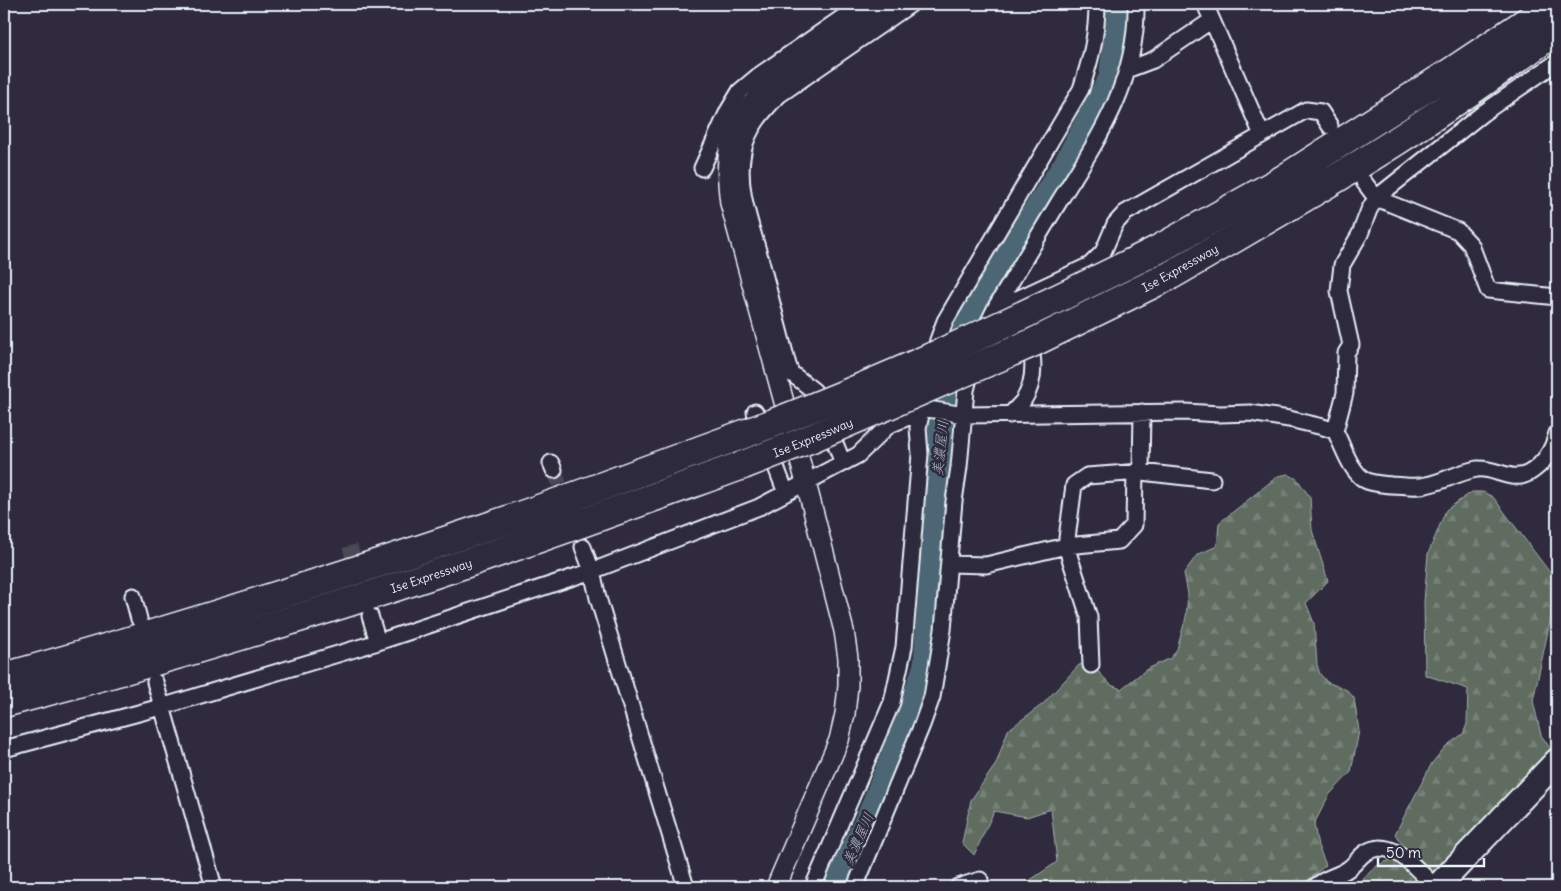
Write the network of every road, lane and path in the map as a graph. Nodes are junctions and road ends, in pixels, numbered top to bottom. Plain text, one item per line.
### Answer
1 (862, 4) edge
2 (885, 4) edge
3 (911, 4) edge
4 (1097, 4) edge
5 (1136, 4) edge
6 (1205, 4) edge
7 (1553, 4) edge
8 (1212, 20) junction
9 (1557, 30) edge
10 (1557, 62) edge
11 (1129, 69) junction
12 (1330, 126) dead end
13 (1262, 135) junction
14 (702, 168) dead end
15 (1364, 182) dead end
16 (1376, 198) junction
17 (1557, 297) edge
18 (1015, 300) junction
19 (997, 305) junction
20 (925, 411) junction
21 (754, 412) dead end
22 (1142, 412) junction
23 (960, 414) junction
24 (1010, 415) junction
25 (1335, 431) junction
26 (1557, 433) edge
27 (843, 463) junction
28 (1138, 472) junction
29 (1212, 480) dead end
30 (806, 483) junction
31 (786, 493) junction
32 (1066, 546) junction
33 (583, 547) dead end
34 (949, 564) junction
35 (592, 571) junction
36 (133, 596) dead end
37 (370, 616) dead end
38 (139, 619) dead end
39 (378, 642) junction
40 (1091, 665) dead end
41 (4, 677) edge
42 (155, 682) dead end
43 (4, 702) edge
44 (161, 707) junction
45 (4, 749) edge
46 (1557, 761) edge
47 (980, 880) dead end
48 (214, 887) edge
49 (686, 887) edge
50 (776, 887) edge
51 (812, 887) edge
52 (855, 887) edge
53 (958, 887) edge
54 (1315, 887) edge
55 (1436, 887) edge

1 - 14 street
2 - 30 street
3 - 27 street
4 - 20 street
5 - 11 street
6 - 8 street
7 - 41 highway, bridge
8 - 11 street
8 - 13 street
9 - 43 highway, Ise Expressway, bridge
10 - 16 street
11 - 19 street
12 - 13 street
13 - 18 street
15 - 16 street
16 - 17 street
16 - 25 street
18 - 19 street
18 - 24 street
19 - 23 street
20 - 23 street
20 - 27 street
20 - 51 street
21 - 31 street
22 - 24 street
22 - 25 street
22 - 28 street
23 - 24 street
23 - 34 street
25 - 26 street
27 - 30 street
28 - 29 street
28 - 32 street
28 - 32 street
30 - 31 street
30 - 50 street
31 - 35 street
32 - 34 street
32 - 40 street
33 - 35 street
34 - 52 street
35 - 39 street
35 - 49 street
36 - 38 street
37 - 39 street
39 - 44 street
42 - 44 street
44 - 45 street
44 - 48 street
46 - 55 main road
47 - 53 street
54 - 55 street

